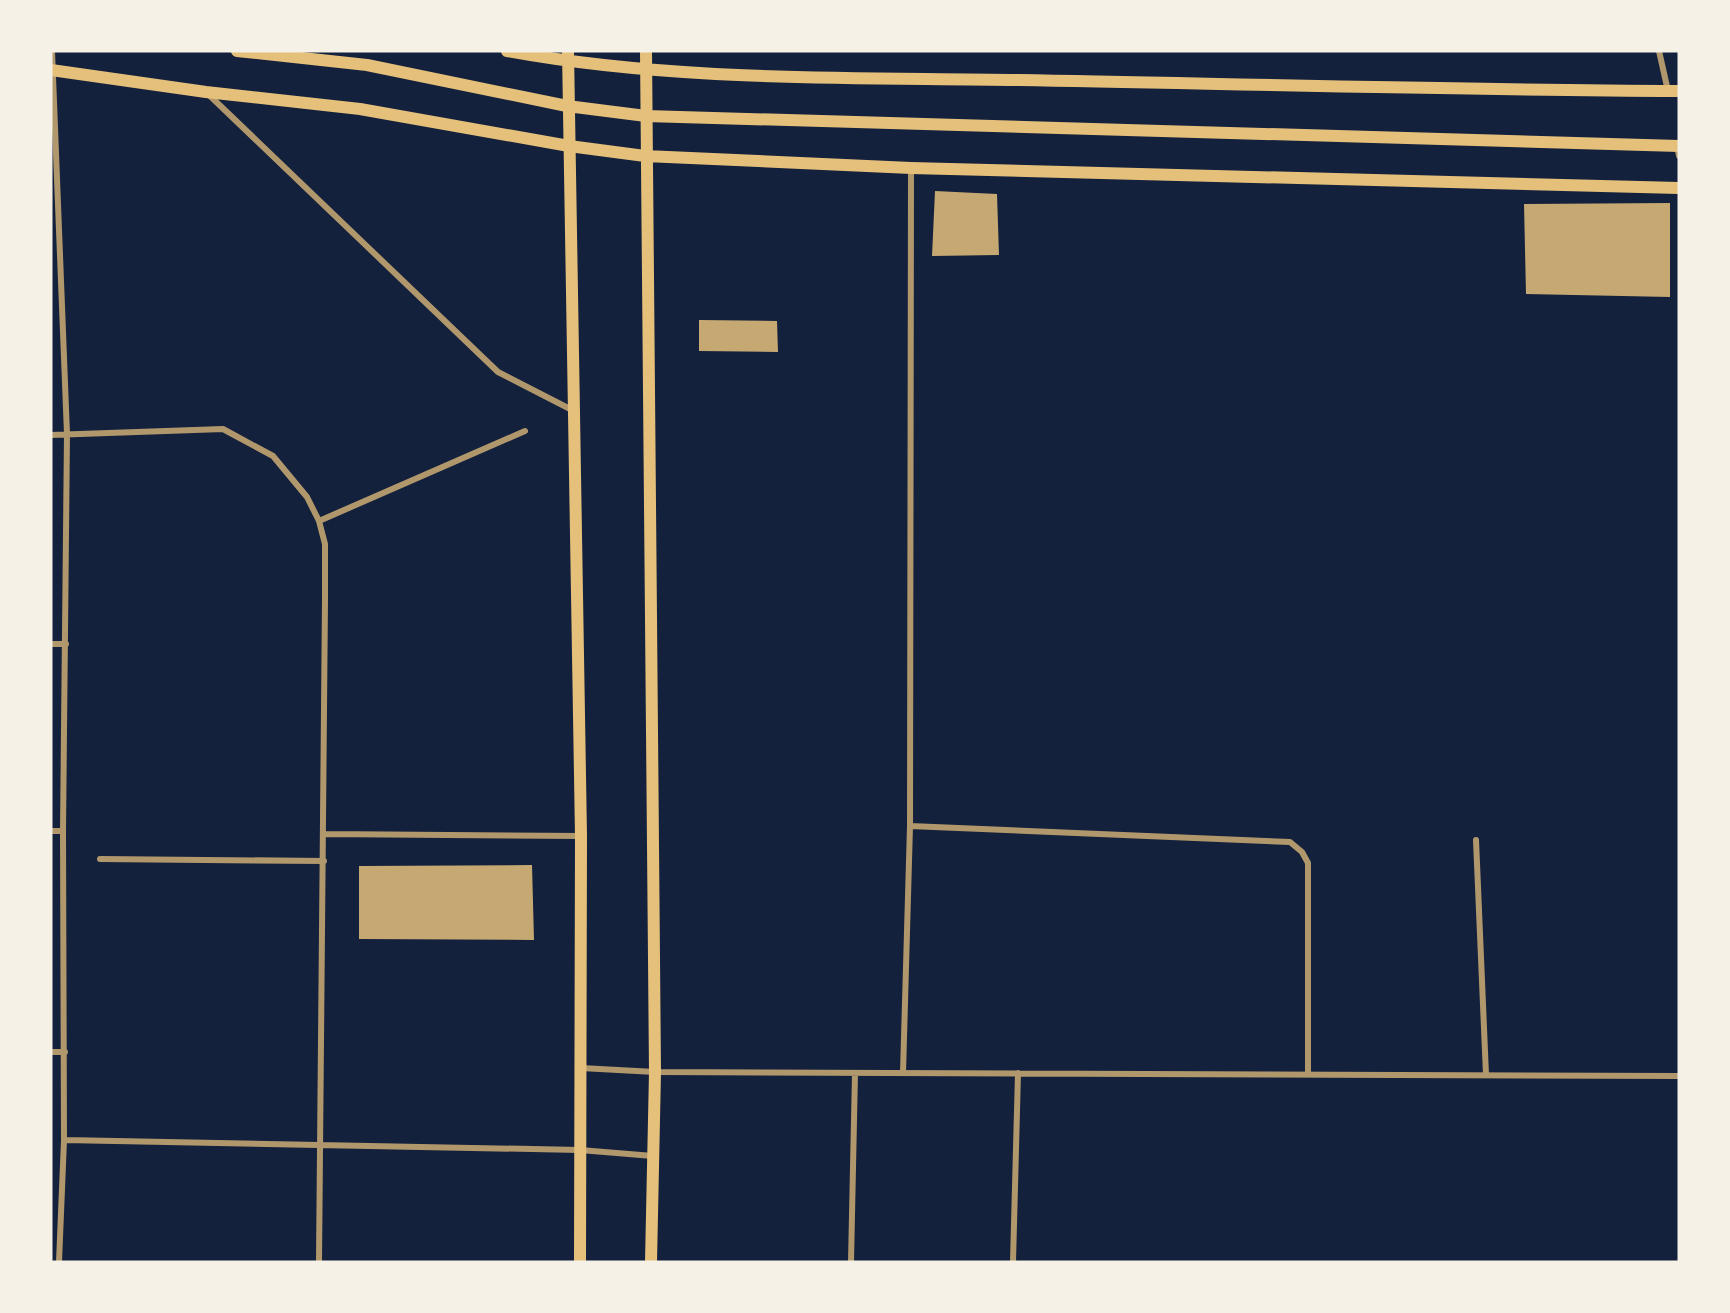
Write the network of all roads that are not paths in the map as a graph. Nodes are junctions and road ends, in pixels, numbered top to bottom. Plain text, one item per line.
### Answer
1 (52, 51) edge
2 (237, 51) edge
3 (507, 51) edge
4 (646, 51) edge
5 (1659, 51) edge
6 (568, 57) edge
7 (52, 70) edge
8 (646, 71) junction
9 (1673, 91) edge
10 (206, 92) junction
11 (567, 106) junction
12 (646, 116) junction
13 (569, 146) junction
14 (1678, 150) edge
15 (645, 156) junction
16 (911, 168) junction
17 (1679, 188) edge
18 (575, 411) junction
19 (525, 431) dead end
20 (67, 434) junction
21 (51, 435) edge
22 (319, 521) junction
23 (51, 644) edge
24 (66, 644) junction
25 (910, 826) junction
26 (51, 831) edge
27 (63, 831) junction
28 (324, 834) junction
29 (581, 836) junction
30 (1476, 840) dead end
31 (100, 859) dead end
32 (324, 861) junction
33 (51, 1052) edge
34 (64, 1052) junction
35 (580, 1068) junction
36 (655, 1072) junction
37 (855, 1073) junction
38 (903, 1073) junction
39 (1018, 1073) junction
40 (1308, 1074) junction
41 (1485, 1075) junction
42 (1679, 1076) edge
43 (64, 1140) junction
44 (321, 1145) junction
45 (580, 1150) junction
46 (653, 1156) junction
47 (59, 1262) edge
48 (319, 1262) edge
49 (580, 1262) edge
50 (651, 1262) edge
51 (851, 1262) edge
52 (1013, 1262) edge

1 - 7 street
2 - 11 main road
3 - 6 main road
4 - 8 main road
5 - 9 street
6 - 8 main road
6 - 11 main road
7 - 10 main road
7 - 20 street
8 - 9 main road
8 - 12 main road
10 - 13 main road
10 - 18 street
11 - 12 main road
11 - 13 main road
12 - 14 main road
12 - 15 main road
13 - 15 main road
13 - 18 main road
15 - 16 main road
15 - 36 main road
16 - 17 main road
16 - 25 street
18 - 29 main road
19 - 22 street
20 - 21 street
20 - 22 street
20 - 24 street
22 - 28 street
23 - 24 street
24 - 27 street
25 - 38 street
25 - 40 street
26 - 27 street
27 - 34 street
28 - 29 street
28 - 32 street
29 - 35 main road
30 - 41 street
31 - 32 street
32 - 44 street
33 - 34 street
34 - 43 street
35 - 36 street
35 - 45 main road
36 - 37 street
36 - 46 main road
37 - 38 street
37 - 51 street
38 - 39 street
39 - 40 street
39 - 52 street
40 - 41 street
41 - 42 street
43 - 44 street
43 - 47 street
44 - 45 street
44 - 48 street
45 - 46 street
45 - 49 main road
46 - 50 main road

